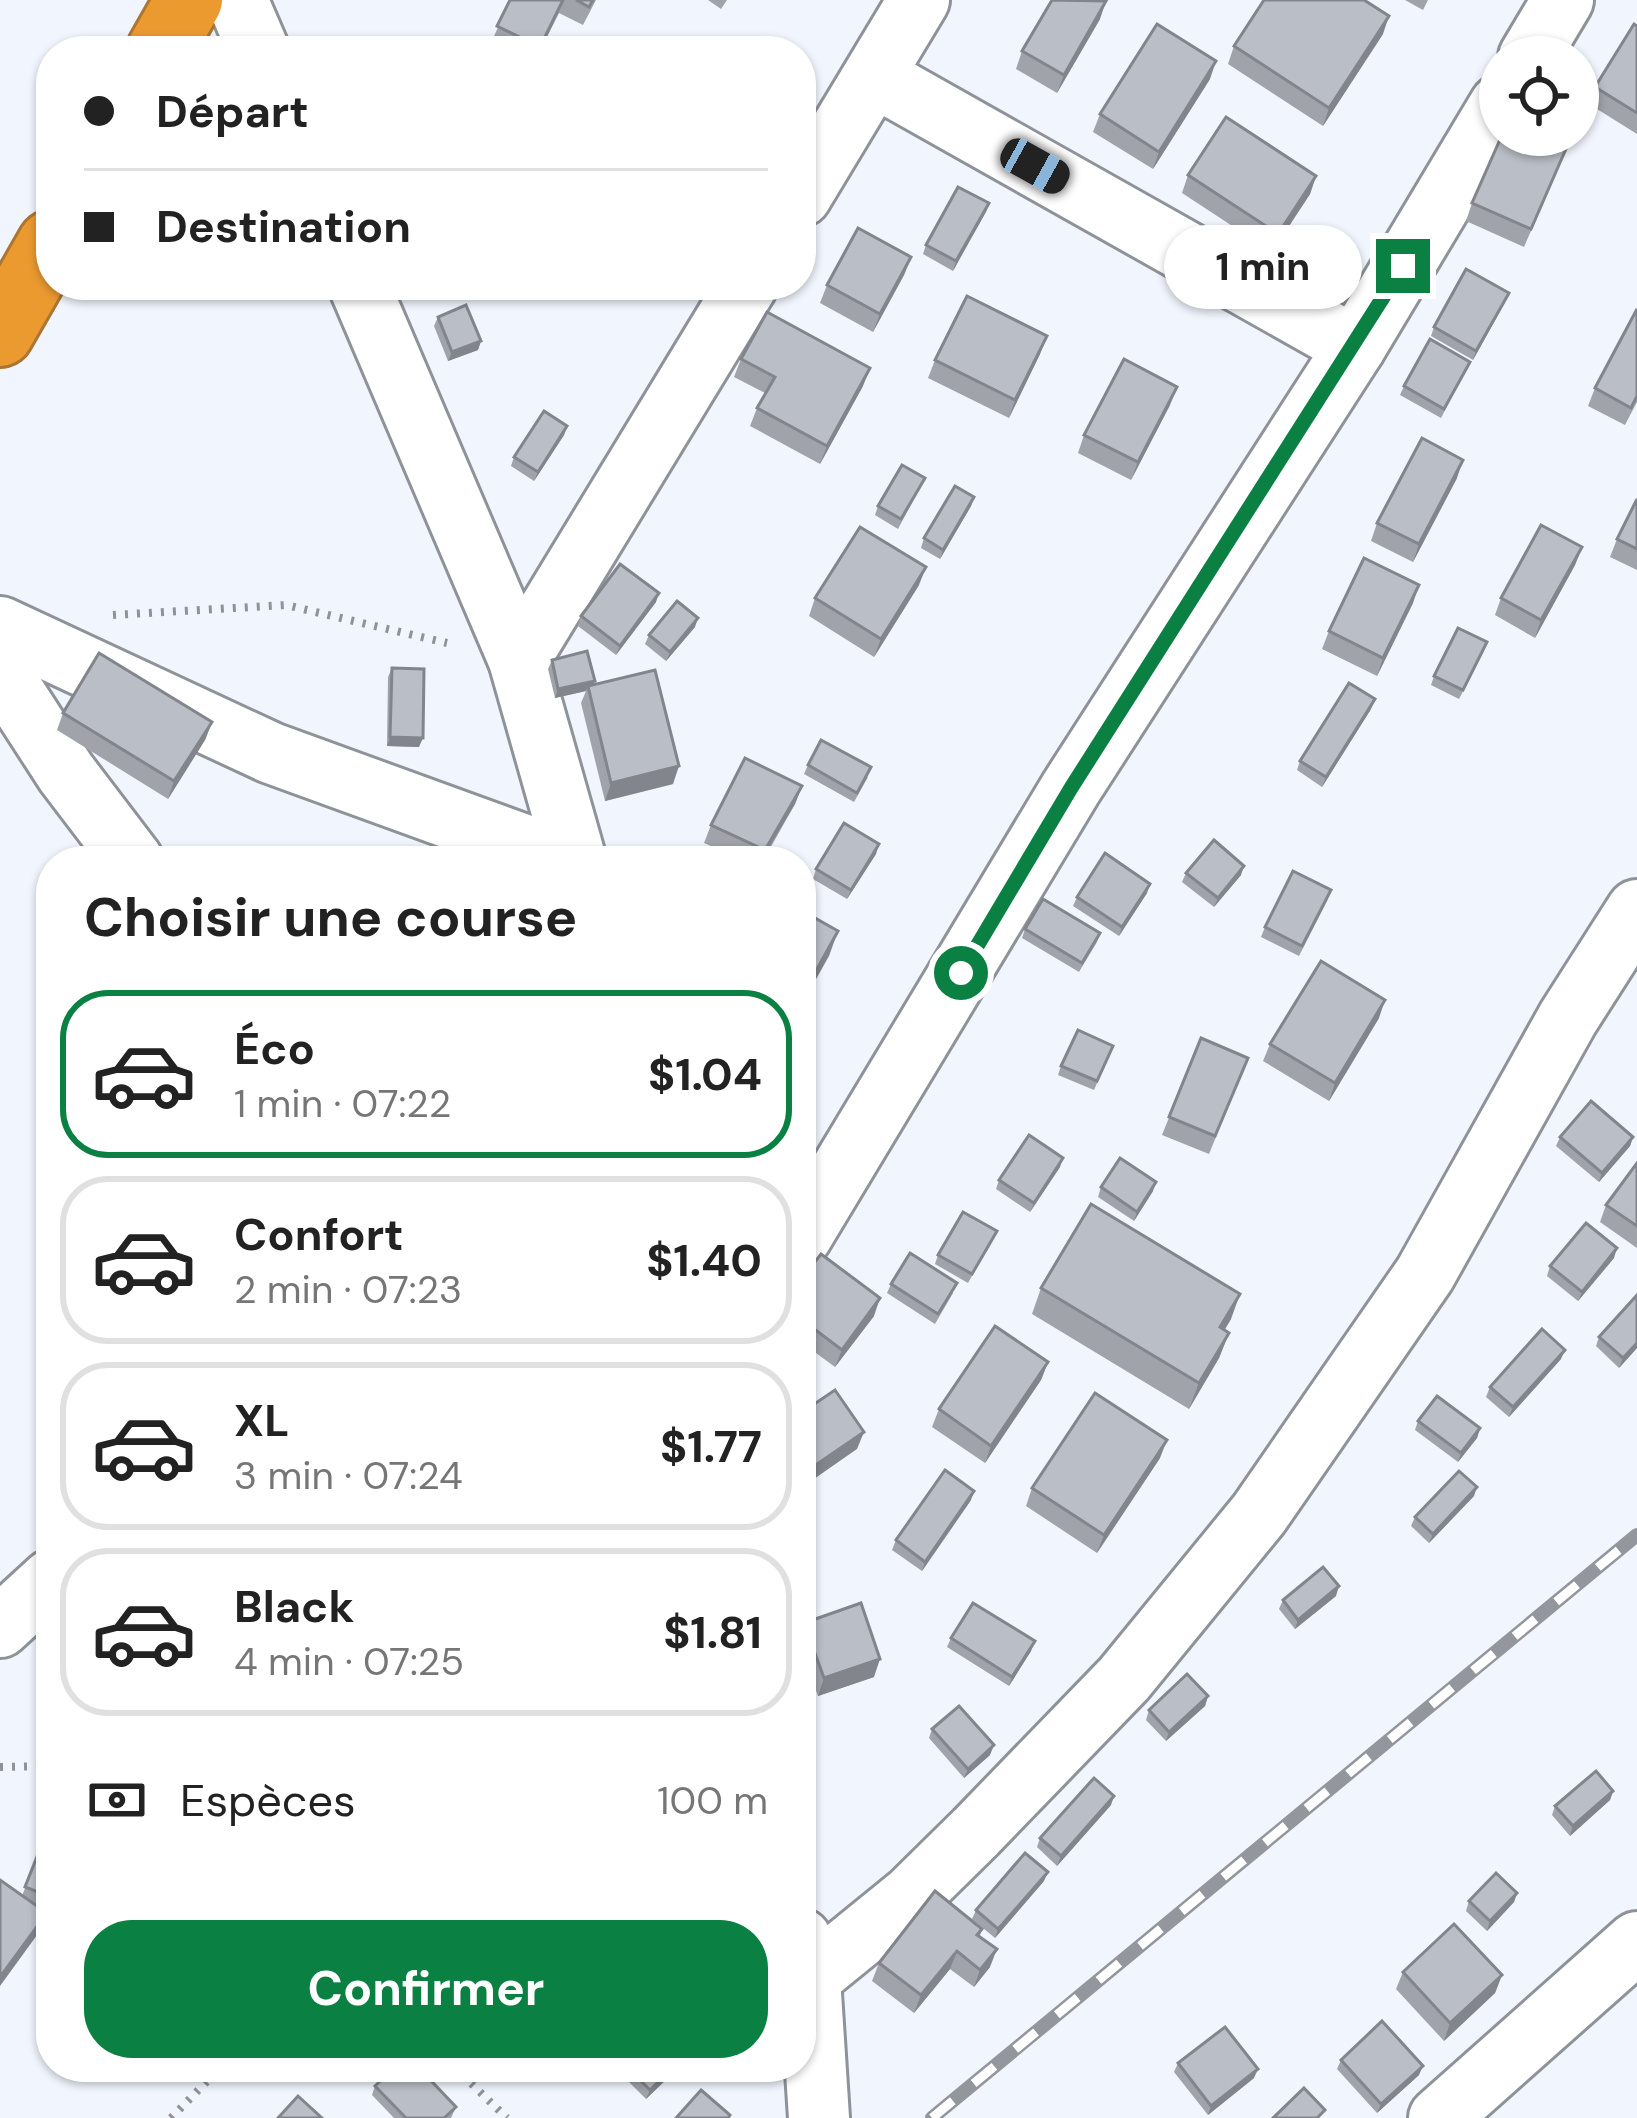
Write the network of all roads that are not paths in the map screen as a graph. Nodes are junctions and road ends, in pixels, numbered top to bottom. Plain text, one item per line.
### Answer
1 (190, 0) edge
2 (237, 0) edge
3 (919, 0) edge
4 (1563, 0) edge
5 (169, 36) edge
6 (253, 36) edge
7 (1542, 36) edge
8 (874, 76) junction
9 (1479, 140) edge
10 (816, 171) edge
11 (36, 270) edge
12 (364, 300) edge
13 (738, 300) edge
14 (0, 333) edge
15 (1355, 346) junction
16 (0, 627) edge
17 (519, 660) junction
18 (0, 671) edge
19 (122, 846) edge
20 (530, 846) edge
21 (568, 846) edge
22 (1637, 910) edge
23 (816, 1212) edge
24 (36, 1594) edge
25 (0, 1627) edge
26 (1637, 1942) edge
27 (816, 1952) edge
28 (816, 2081) edge
29 (819, 2118) edge
30 (1439, 2118) edge

1 - 5 highway
2 - 6 street
3 - 8 street
4 - 7 street
8 - 10 street
8 - 15 street
9 - 15 street
11 - 14 highway
12 - 17 street
13 - 17 street
15 - 23 street
16 - 20 street
17 - 21 street
18 - 19 street
22 - 27 street
24 - 25 street
26 - 30 street
28 - 29 street

